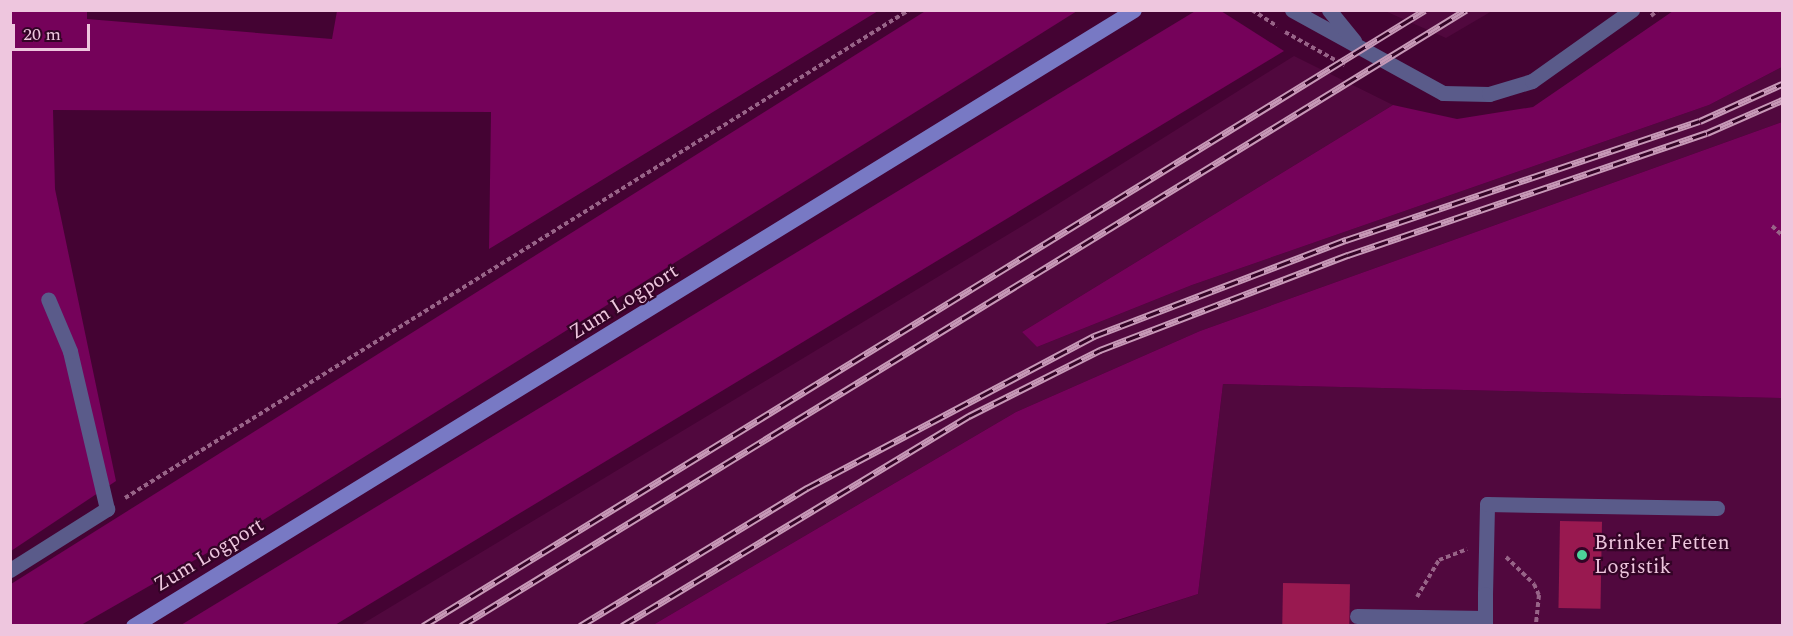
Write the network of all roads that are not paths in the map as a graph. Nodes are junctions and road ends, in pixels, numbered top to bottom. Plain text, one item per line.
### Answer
1 (1121, 10) edge
2 (1134, 10) edge
3 (1292, 10) edge
4 (1329, 10) edge
5 (1635, 17) edge
6 (1109, 25) junction
7 (1356, 44) junction
8 (48, 299) dead end
9 (1718, 508) dead end
10 (10, 570) edge
11 (1357, 616) dead end
12 (1485, 622) edge
13 (133, 626) edge

1 - 6 main road
2 - 6 main road, Zum Logport
3 - 7 street
4 - 7 street
5 - 7 street
6 - 13 main road, Zum Logport
8 - 10 street
9 - 12 street
11 - 12 street

